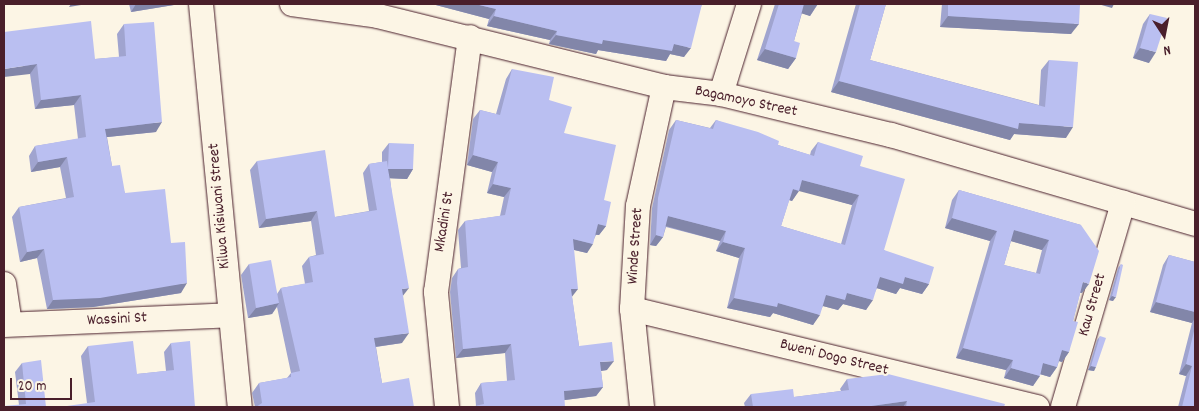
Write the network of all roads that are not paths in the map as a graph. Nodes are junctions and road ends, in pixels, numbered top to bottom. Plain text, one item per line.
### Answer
1 (201, 4) edge
2 (292, 4) edge
3 (749, 4) edge
4 (470, 37) junction
5 (664, 87) junction
6 (722, 94) junction
7 (1123, 203) junction
8 (1195, 224) edge
9 (4, 284) edge
10 (632, 309) junction
11 (230, 315) junction
12 (7, 325) edge
13 (240, 407) edge
14 (447, 407) edge
15 (642, 407) edge
16 (1037, 407) edge
17 (1063, 407) edge

1 - 11 street, Kilwa Kisiwani Street
2 - 4 street, Bagamoyo Street
3 - 6 street
4 - 5 street, Bagamoyo Street
4 - 14 street, Mkadini St
5 - 6 street, Bagamoyo Street
5 - 10 street, Winde Street
6 - 7 street, Bagamoyo Street
7 - 8 street, Bagamoyo Street
7 - 17 street, Kau Street
9 - 12 street
10 - 15 street, Winde Street
10 - 16 street, Bweni Dogo Street
11 - 12 street, Wassini St
11 - 13 street, Kilwa Kisiwani Street

